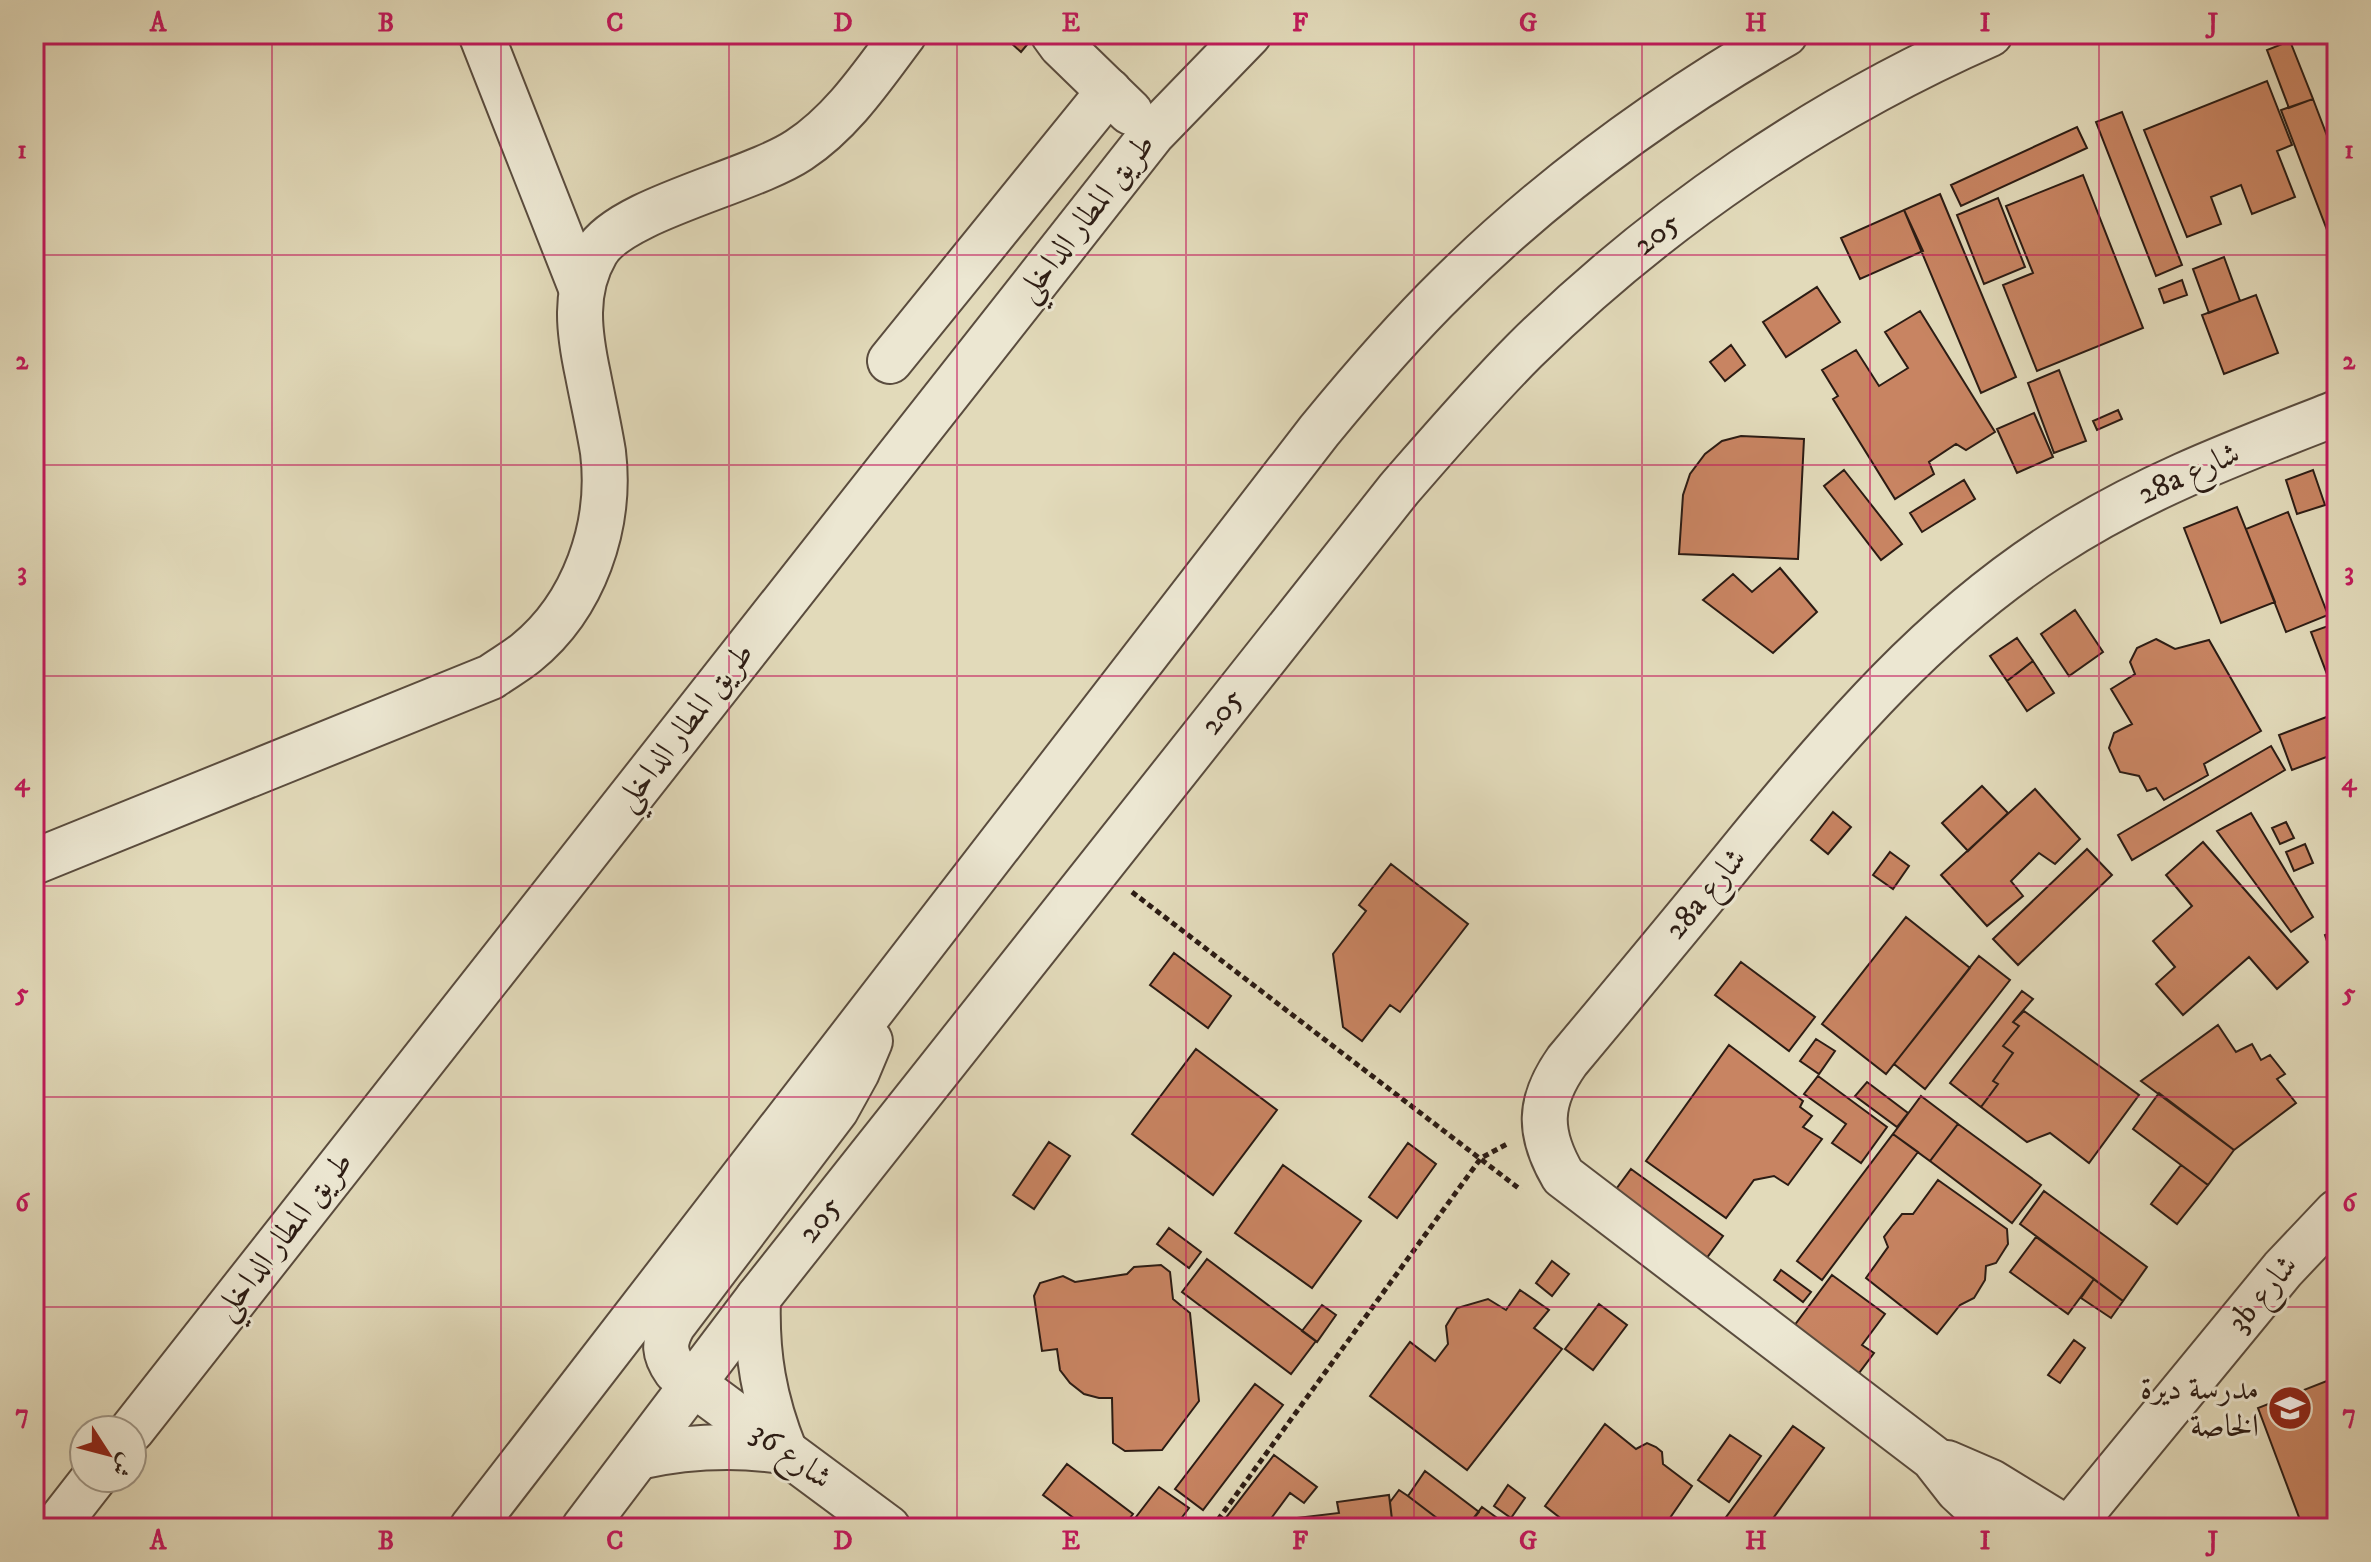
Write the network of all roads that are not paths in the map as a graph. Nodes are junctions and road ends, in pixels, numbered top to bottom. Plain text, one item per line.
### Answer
1 (481, 34) edge
2 (904, 34) edge
3 (1053, 34) edge
4 (1249, 34) edge
5 (1785, 34) edge
6 (1990, 34) edge
7 (1109, 91) junction
8 (1153, 133) junction
9 (581, 288) junction
10 (890, 361) dead end
11 (2337, 413) edge
12 (34, 862) edge
13 (887, 989) junction
14 (2337, 1212) edge
15 (758, 1298) junction
16 (693, 1384) junction
17 (145, 1414) edge
18 (785, 1452) junction
19 (638, 1457) junction
20 (1933, 1458) junction
21 (82, 1494) edge
22 (55, 1528) edge
23 (472, 1528) edge
24 (584, 1528) edge
25 (888, 1528) edge
26 (1999, 1528) edge
27 (2068, 1528) edge

1 - 9 street
2 - 9 street
3 - 7 street
4 - 8 street, طريق المطار الداخلي
5 - 13 street
6 - 15 street, 205
7 - 8 street
7 - 10 street
8 - 17 street, طريق المطار الداخلي
9 - 12 street
11 - 20 street, 28a شارع
13 - 16 street, شارع 36
13 - 23 street
14 - 27 street, 3b شارع
15 - 16 street, 205
15 - 18 street
16 - 18 street, شارع 36
16 - 19 street, 205
18 - 19 street
18 - 25 street, شارع 36
19 - 24 street, 205
20 - 26 street, 28a شارع
20 - 27 street, 28a شارع
21 - 22 street

